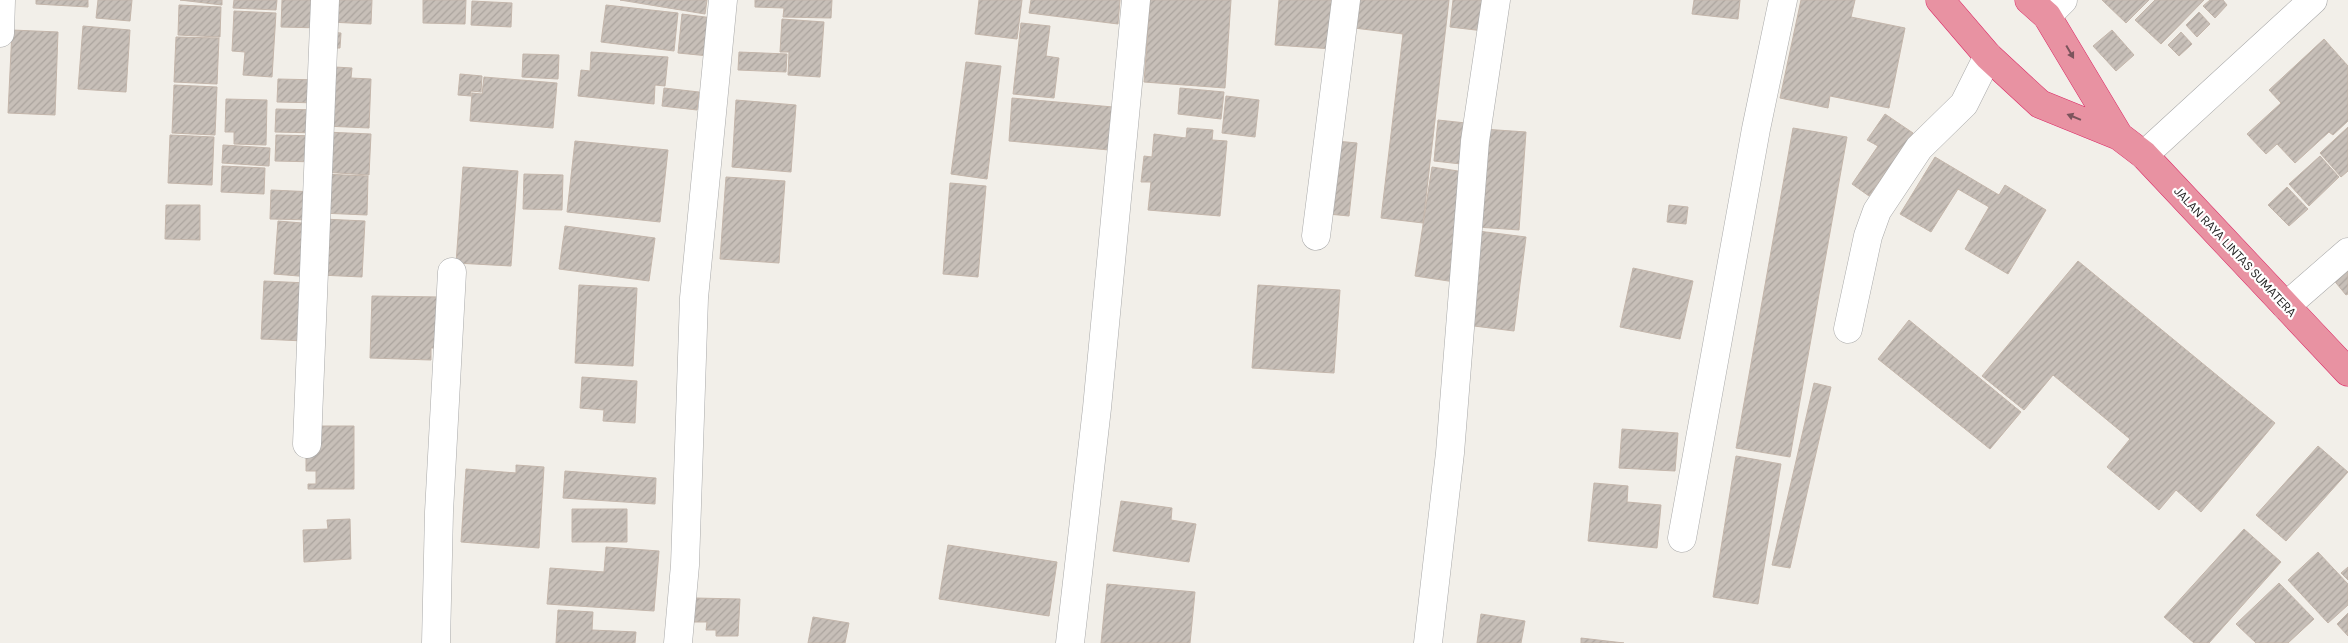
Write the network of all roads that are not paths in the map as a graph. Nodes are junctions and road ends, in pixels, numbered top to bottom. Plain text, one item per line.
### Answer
1 (1, 0) edge
2 (325, 0) edge
3 (723, 0) edge
4 (1136, 0) edge
5 (1346, 0) edge
6 (1496, 0) edge
7 (1783, 0) edge
8 (1940, 0) edge
9 (2314, 0) edge
10 (2047, 5) edge
11 (0, 33) edge
12 (1988, 56) junction
13 (2119, 136) junction
14 (2144, 155) junction
15 (1316, 236) dead end
16 (2348, 252) edge
17 (452, 272) dead end
18 (2286, 306) junction
19 (1848, 329) dead end
20 (2348, 372) edge
21 (307, 444) dead end
22 (1682, 538) dead end
23 (436, 643) edge
24 (678, 643) edge
25 (1070, 643) edge
26 (1428, 643) edge

1 - 11 street
2 - 21 street
3 - 24 street
4 - 25 street
5 - 15 street
6 - 26 street
7 - 22 street
8 - 12 highway, JALAN RAYA LINTAS SUMATERA
9 - 14 street
10 -> 13 highway, JALAN RAYA LINTAS SUMATERA
13 -> 12 highway, JALAN RAYA LINTAS SUMATERA
12 - 19 street
13 - 14 highway, JALAN RAYA LINTAS SUMATERA
14 - 18 highway, JALAN RAYA LINTAS SUMATERA
16 - 18 street
17 - 23 street
18 - 20 highway, JALAN RAYA LINTAS SUMATERA

